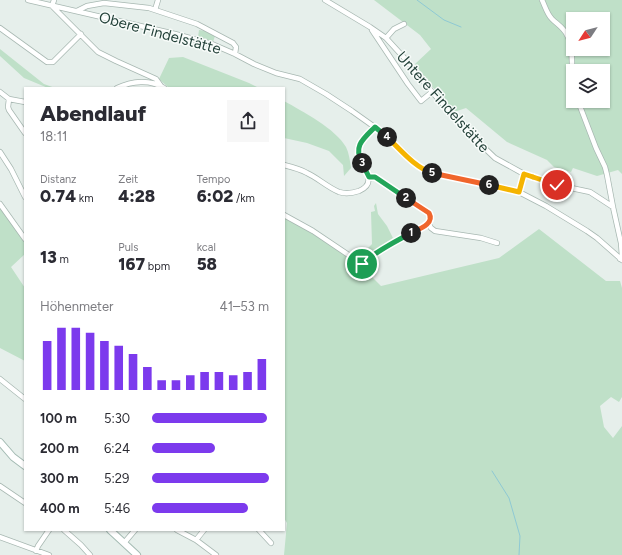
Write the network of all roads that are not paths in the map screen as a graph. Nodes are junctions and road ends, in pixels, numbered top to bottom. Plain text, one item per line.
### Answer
1 (28, 0) edge
2 (54, 0) edge
3 (158, 0) edge
4 (325, 0) edge
5 (542, 0) edge
6 (52, 6) junction
7 (154, 10) junction
8 (77, 11) junction
9 (404, 24) dead end
10 (370, 27) junction
11 (0, 28) edge
12 (81, 34) junction
13 (386, 38) junction
14 (235, 54) junction
15 (572, 64) edge
16 (119, 87) edge
17 (162, 87) edge
18 (0, 92) edge
19 (432, 92) junction
20 (10, 99) junction
21 (24, 102) edge
22 (581, 108) edge
23 (375, 127) junction
24 (24, 132) edge
25 (0, 152) edge
26 (285, 165) edge
27 (524, 174) junction
28 (369, 177) junction
29 (519, 192) junction
30 (24, 195) edge
31 (0, 204) edge
32 (613, 207) junction
33 (285, 216) edge
34 (428, 223) junction
35 (24, 238) edge
36 (497, 243) dead end
37 (621, 260) edge
38 (0, 379) edge
39 (24, 398) edge
40 (0, 442) edge
41 (24, 465) edge
42 (0, 486) edge
43 (24, 501) edge
44 (48, 531) edge
45 (65, 531) edge
46 (111, 531) edge
47 (134, 531) edge
48 (203, 531) edge
49 (260, 531) edge
50 (185, 532) edge
51 (0, 537) edge
52 (196, 540) junction
53 (124, 543) junction
54 (271, 543) dead end
55 (36, 551) junction
56 (49, 555) edge
57 (90, 555) edge
58 (137, 555) edge
59 (216, 555) edge

1 - 6 street, Obere Findelstätte
2 - 6 street
3 - 7 street
4 - 10 street, Untere Findelstätte
5 - 15 street
6 - 8 street, Obere Findelstätte
6 - 12 street
7 - 8 street
7 - 14 street
8 - 14 street, Obere Findelstätte
9 - 13 street, Untere Findelstätte
10 - 13 street, Untere Findelstätte
10 - 19 street, Untere Findelstätte
11 - 12 street
12 - 17 street
13 - 19 street, Untere Findelstätte
14 - 23 street, Obere Findelstätte
16 - 17 street
18 - 20 street
19 - 27 street, Untere Findelstätte
20 - 21 street
20 - 24 street
22 - 32 street
23 - 28 street
23 - 29 street, Obere Findelstätte
25 - 30 street
26 - 28 street
27 - 29 street
27 - 32 street, Untere Findelstätte
28 - 34 street
29 - 37 street, Obere Findelstätte
31 - 35 street
32 - 37 street
33 - 34 street
34 - 36 street
38 - 39 street
40 - 41 main road
42 - 43 street
44 - 55 street
45 - 57 street
46 - 53 main road
47 - 53 street
48 - 52 street
49 - 54 street
50 - 52 street
51 - 55 street
52 - 59 street
53 - 58 main road
55 - 56 street

